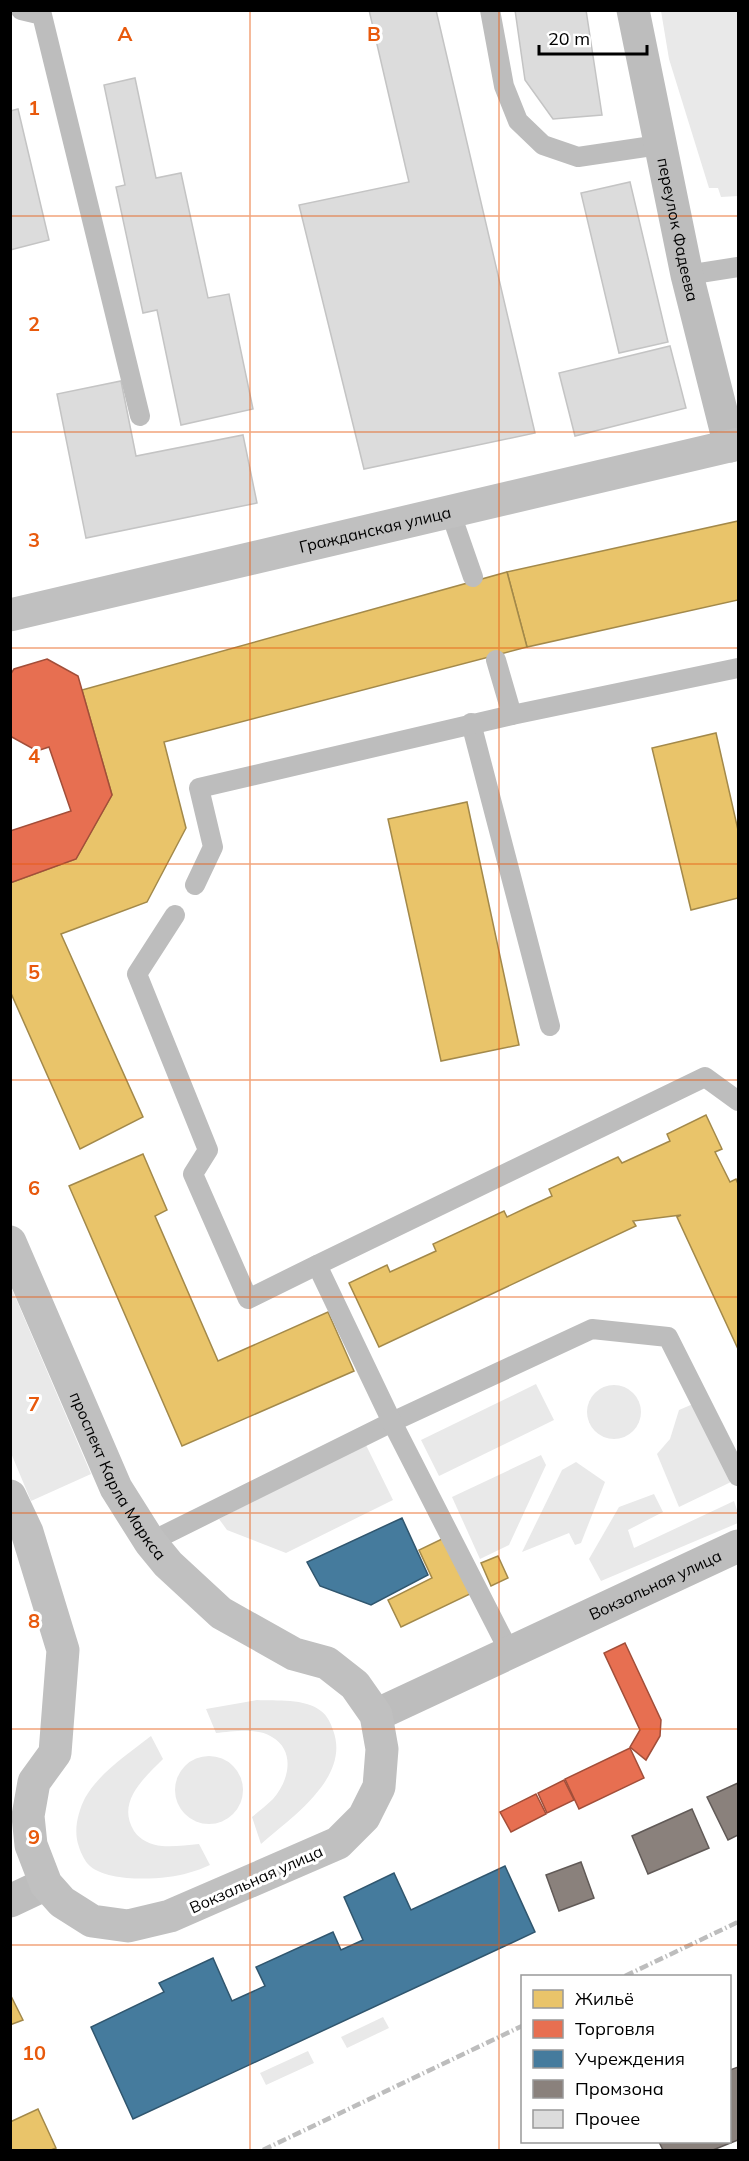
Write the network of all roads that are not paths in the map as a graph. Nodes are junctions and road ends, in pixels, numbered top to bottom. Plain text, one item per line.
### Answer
1 (21, 10) edge
2 (490, 10) edge
3 (633, 10) edge
4 (659, 145) junction
5 (738, 267) edge
6 (687, 275) junction
7 (140, 416) dead end
8 (734, 445) edge
9 (450, 511) junction
10 (473, 577) dead end
11 (10, 615) edge
12 (496, 660) dead end
13 (738, 668) edge
14 (512, 715) junction
15 (471, 723) junction
16 (195, 885) dead end
17 (175, 915) dead end
18 (550, 1026) dead end
19 (738, 1101) edge
20 (10, 1242) edge
21 (317, 1265) junction
22 (392, 1422) junction
23 (738, 1476) edge
24 (10, 1496) edge
25 (150, 1542) junction
26 (738, 1546) edge
27 (510, 1653) junction
28 (294, 1654) joint
29 (376, 1715) junction
30 (46, 1884) junction
31 (10, 1900) edge

1 - 7 lane
2 - 4 lane
3 - 4 street, переулок Фадеева
4 - 6 street, переулок Фадеева
5 - 6 lane
6 - 8 street, переулок Фадеева
8 - 9 main road, Гражданская улица
9 - 10 lane
9 - 11 main road, Гражданская улица
12 - 14 lane
13 - 14 lane
14 - 15 lane
15 - 16 lane
15 - 18 lane
17 - 21 lane
19 - 21 lane
20 - 25 main road, проспект Карла Маркса
21 - 22 lane
22 - 23 lane
22 - 25 lane
22 - 27 lane
24 - 30 main road, Вокзальная улица
25 - 28 main road, проспект Карла Маркса
26 - 27 street, Вокзальная улица
27 - 29 street, Вокзальная улица
28 - 29 main road, Вокзальная улица
29 - 30 main road, Вокзальная улица
30 - 31 street

